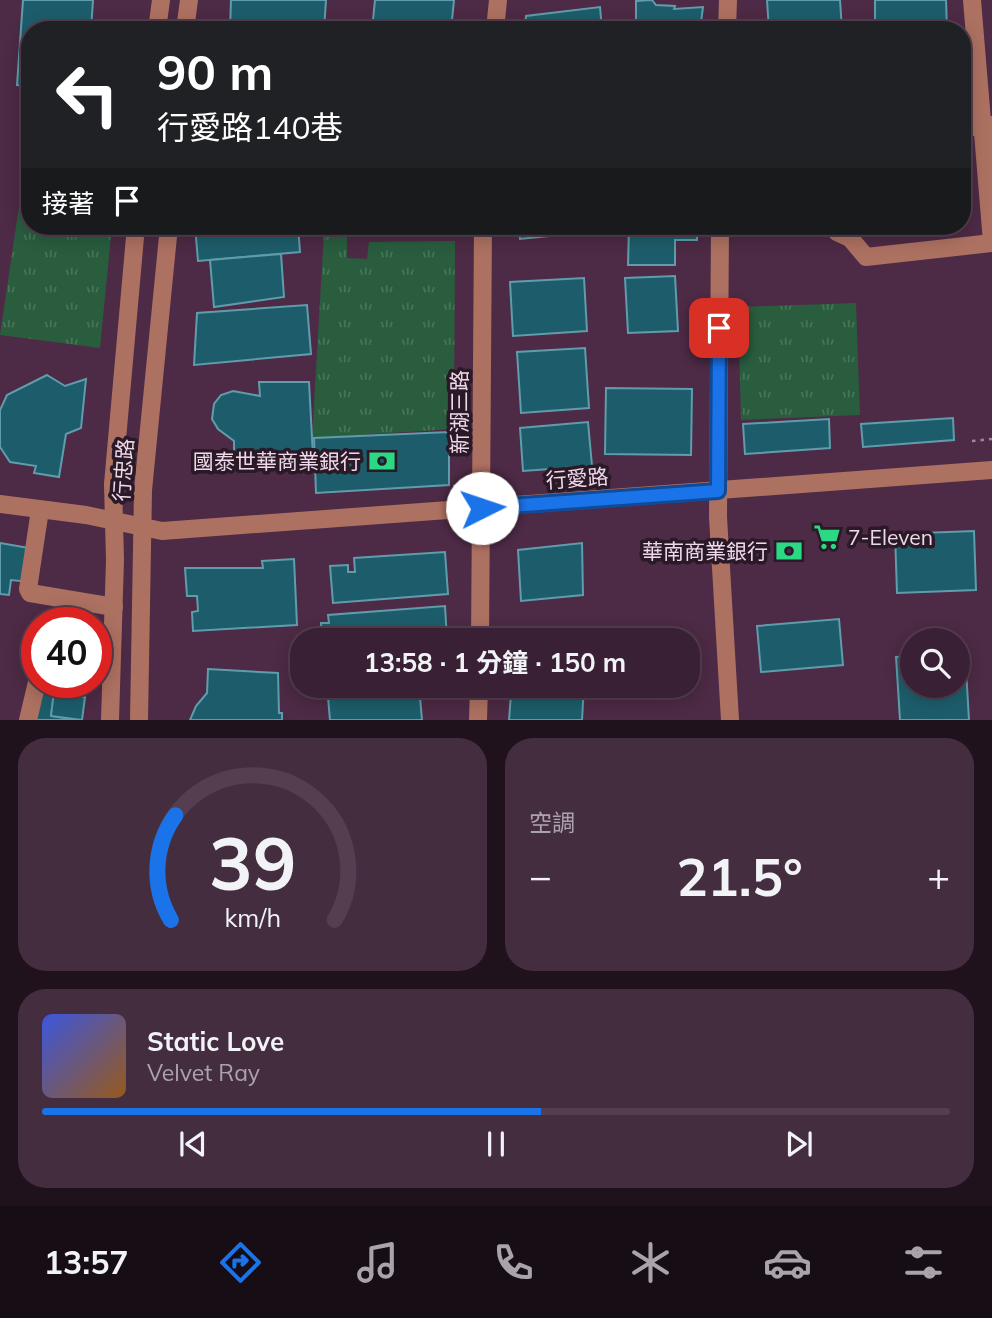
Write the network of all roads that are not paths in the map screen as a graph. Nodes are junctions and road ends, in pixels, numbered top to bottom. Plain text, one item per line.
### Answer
1 (161, 0) edge
2 (189, 0) edge
3 (498, 0) edge
4 (728, 0) edge
5 (972, 0) edge
6 (158, 21) edge
7 (186, 21) edge
8 (496, 21) edge
9 (727, 21) edge
10 (987, 126) edge
11 (135, 235) edge
12 (168, 235) edge
13 (483, 235) edge
14 (720, 235) edge
15 (844, 235) edge
16 (992, 243) edge
17 (992, 470) edge
18 (718, 491) junction
19 (0, 504) edge
20 (482, 508) junction
21 (40, 510) junction
22 (114, 523) junction
23 (142, 529) junction
24 (114, 607) junction
25 (112, 621) edge
26 (480, 628) edge
27 (33, 698) edge
28 (107, 698) edge
29 (479, 698) edge
30 (28, 719) edge
31 (110, 719) edge
32 (139, 719) edge
33 (478, 719) edge
34 (730, 719) edge

1 - 6 street
2 - 7 street
3 - 8 street
4 - 9 street
5 - 10 street
10 - 16 street
11 - 22 street, 行忠路
12 - 23 street, 行忠路
13 - 20 street, 新湖三路
14 - 18 street
15 - 16 street
17 - 18 street, 行愛路
18 - 20 street, 行愛路
18 - 34 street
19 - 21 street, 行愛路
20 - 23 street, 行愛路
20 - 26 street, 新湖三路
21 - 22 street, 行愛路
21 - 24 street
22 - 23 street, 行愛路
22 - 24 street, 行忠路
23 - 32 street, 行忠路
24 - 25 street, 行忠路
27 - 30 street
28 - 31 street, 行忠路
29 - 33 street

